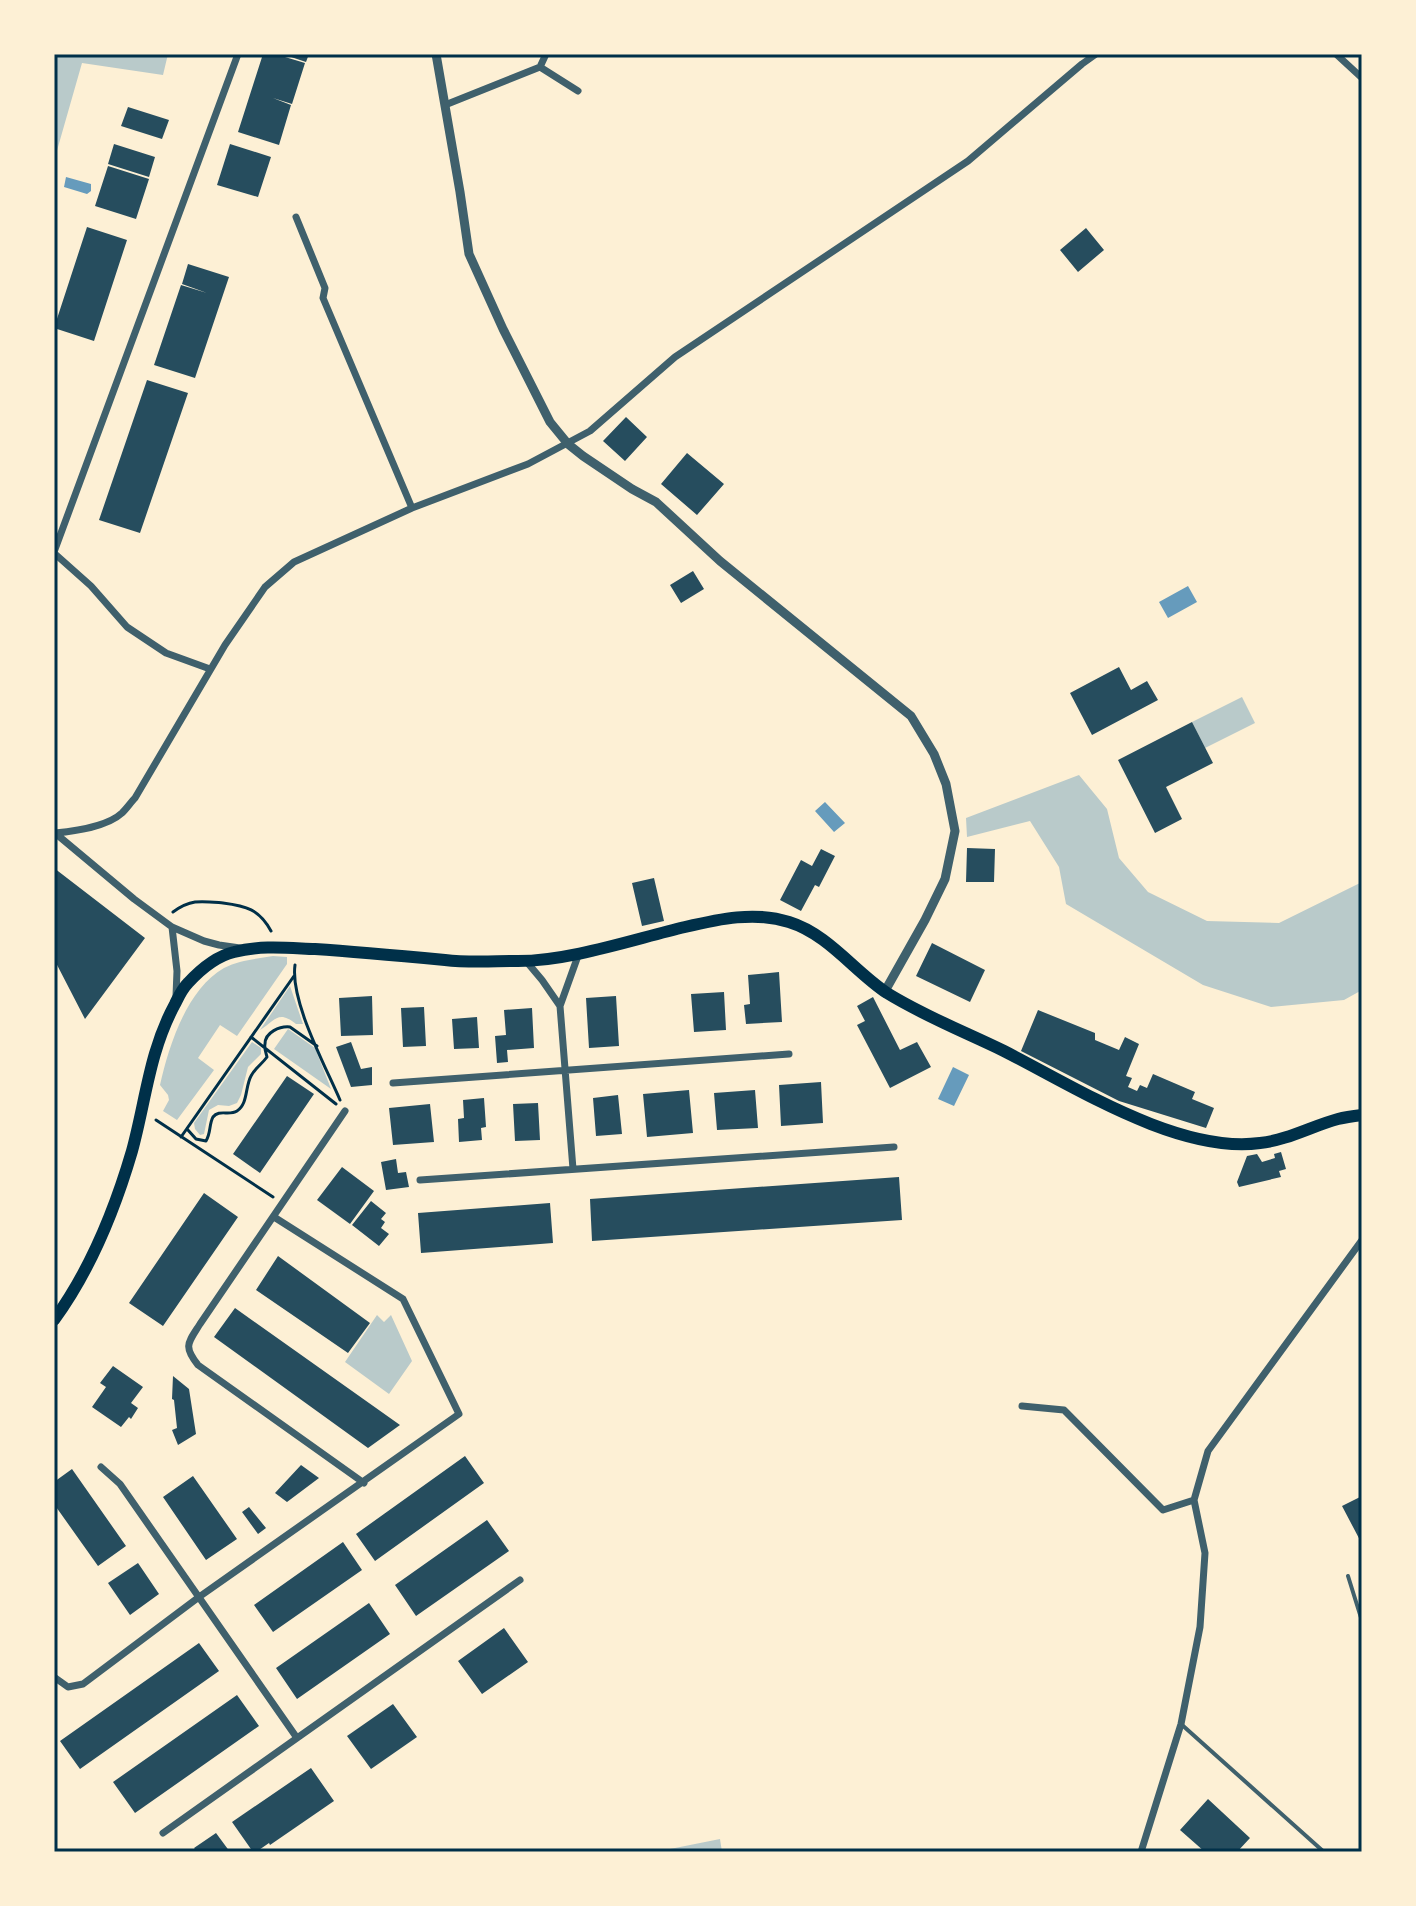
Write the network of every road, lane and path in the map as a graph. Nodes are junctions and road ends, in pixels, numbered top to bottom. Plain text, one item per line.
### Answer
1 (238, 54) edge
2 (436, 54) edge
3 (546, 54) edge
4 (1096, 54) edge
5 (1336, 54) edge
6 (540, 67) junction
7 (1362, 78) edge
8 (578, 91) dead end
9 (445, 105) junction
10 (296, 217) dead end
11 (568, 444) junction
12 (412, 508) junction
13 (54, 552) edge
14 (210, 669) junction
15 (54, 833) edge
16 (163, 921) junction
17 (172, 927) junction
18 (273, 947) junction
19 (250, 949) junction
20 (579, 953) junction
21 (526, 961) junction
22 (885, 991) junction
23 (176, 1002) junction
24 (560, 1006) junction
25 (251, 1037) junction
26 (317, 1046) junction
27 (265, 1047) junction
28 (789, 1054) dead end
29 (564, 1072) junction
30 (393, 1083) dead end
31 (141, 1110) junction
32 (345, 1111) junction
33 (1362, 1115) edge
34 (187, 1129) junction
35 (181, 1137) junction
36 (894, 1147) dead end
37 (573, 1169) junction
38 (420, 1180) dead end
39 (283, 1203) junction
40 (274, 1217) junction
41 (1362, 1240) edge
42 (54, 1320) edge
43 (1022, 1406) dead end
44 (101, 1467) dead end
45 (364, 1483) junction
46 (1194, 1500) junction
47 (1348, 1576) dead end
48 (520, 1580) dead end
49 (199, 1597) junction
50 (1362, 1621) edge
51 (54, 1677) edge
52 (1181, 1724) junction
53 (297, 1738) junction
54 (163, 1833) dead end
55 (1141, 1852) edge
56 (1324, 1852) edge

1 - 13 street
2 - 9 street
3 - 6 street
4 - 11 street
5 - 7 street
6 - 8 street
6 - 9 street
9 - 11 street
10 - 12 street
11 - 12 street
11 - 22 street
12 - 14 street
13 - 14 street
14 - 15 street
15 - 16 street
16 - 17 street
16 - 18 path
17 - 19 street
17 - 23 street
18 - 19 main road
18 - 21 main road
19 - 23 main road
20 - 21 main road
20 - 22 main road
20 - 24 street
21 - 24 street
22 - 33 main road
23 - 31 main road
24 - 29 street
25 - 26 path
25 - 27 path
25 - 34 path
26 - 27 path
26 - 32 path
27 - 32 path
27 - 34 path
28 - 29 street
29 - 30 street
29 - 37 street
31 - 35 path
31 - 42 main road
32 - 39 street
34 - 35 path
35 - 39 path
36 - 37 street
37 - 38 street
39 - 40 street
40 - 45 street
40 - 45 street
41 - 46 street
43 - 46 street
44 - 49 street
45 - 49 street
46 - 52 street
47 - 50 lane
48 - 53 street
49 - 51 street
49 - 53 street
52 - 55 street
52 - 56 lane
53 - 54 street

